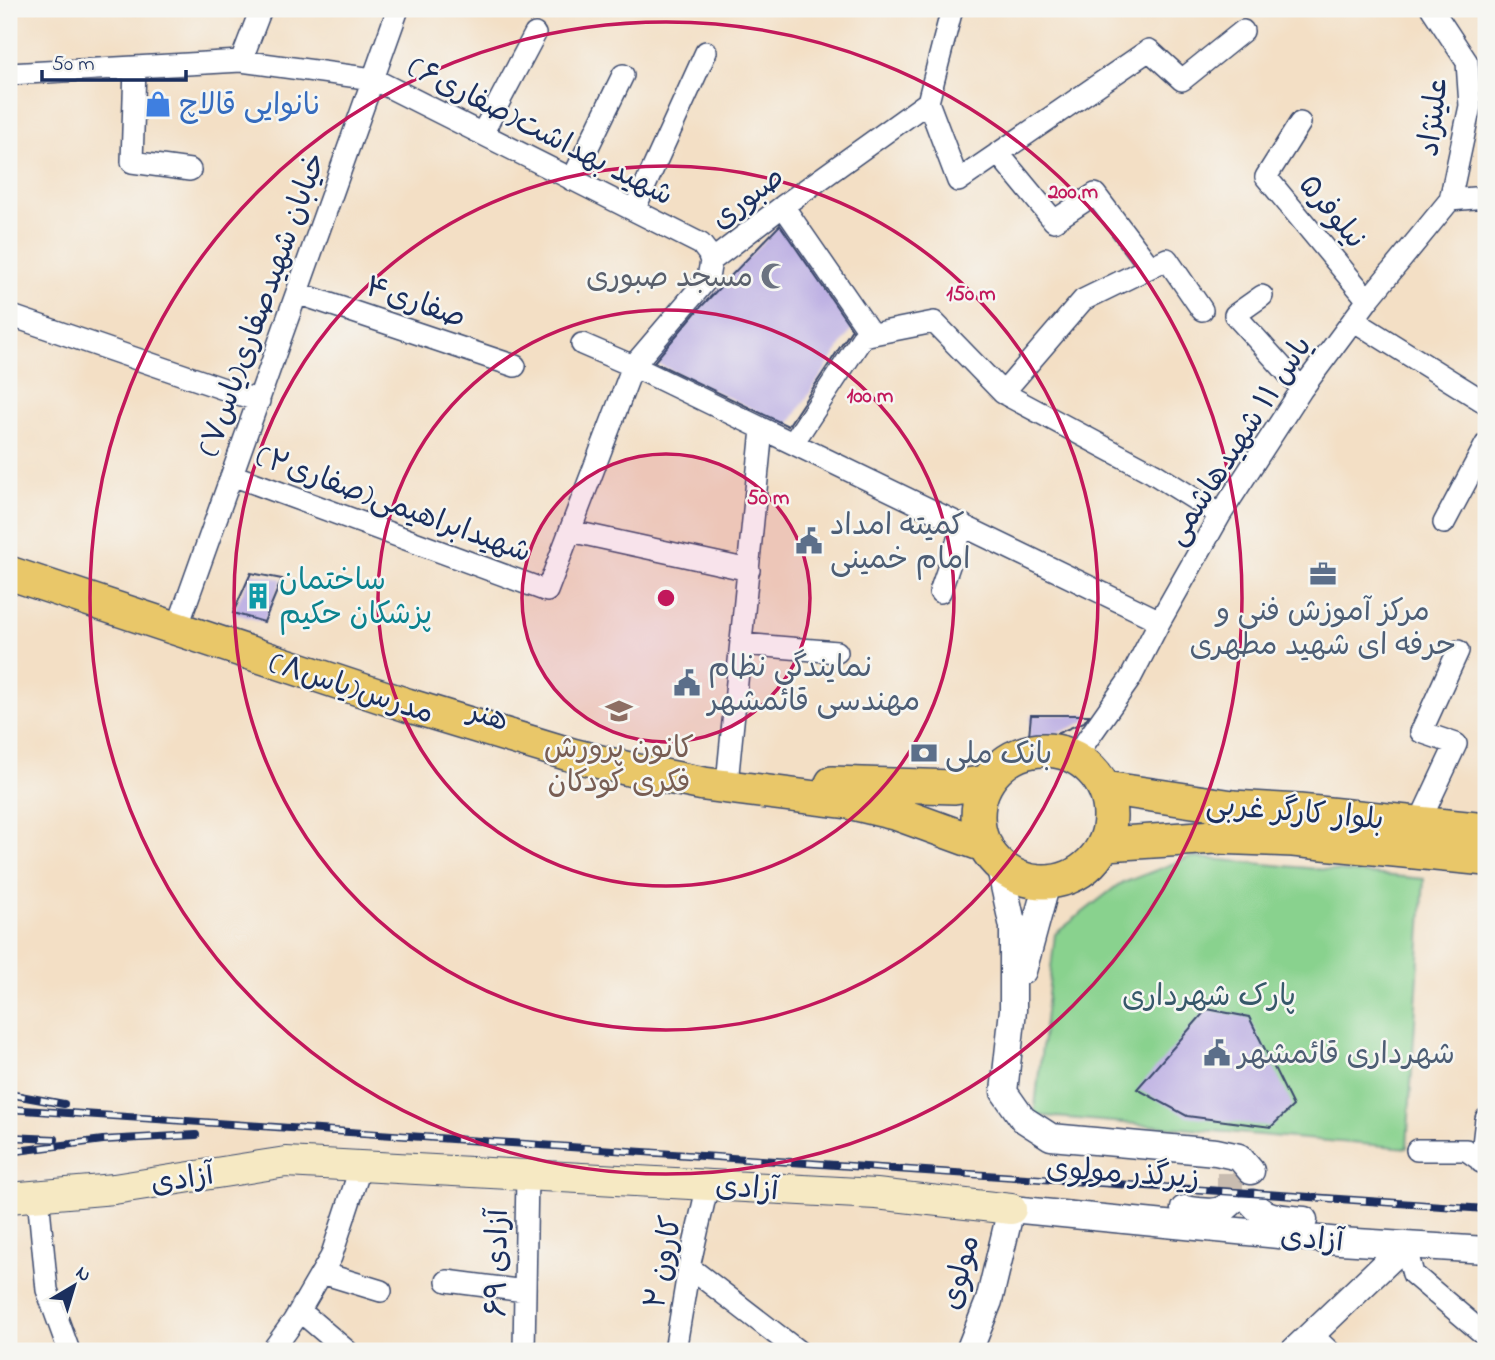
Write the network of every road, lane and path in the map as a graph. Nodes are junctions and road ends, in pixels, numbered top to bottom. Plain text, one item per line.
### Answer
1 (261, 9) edge
2 (398, 9) edge
3 (952, 9) edge
4 (1432, 9) edge
5 (1243, 31) dead end
6 (535, 34) dead end
7 (706, 52) dead end
8 (241, 61) junction
9 (135, 67) junction
10 (9, 74) edge
11 (623, 75) dead end
12 (373, 79) junction
13 (928, 102) junction
14 (1300, 123) dead end
15 (483, 132) junction
16 (998, 153) junction
17 (190, 170) dead end
18 (572, 180) junction
19 (1486, 197) edge
20 (1450, 200) junction
21 (783, 206) junction
22 (634, 210) junction
23 (711, 261) junction
24 (1150, 267) junction
25 (297, 293) junction
26 (1262, 296) dead end
27 (1368, 300) junction
28 (1202, 310) dead end
29 (9, 315) edge
30 (1353, 320) junction
31 (863, 336) junction
32 (582, 345) dead end
33 (515, 366) dead end
34 (633, 366) junction
35 (1302, 389) junction
36 (1003, 393) junction
37 (258, 401) junction
38 (1486, 402) edge
39 (762, 429) junction
40 (793, 443) junction
41 (1486, 444) edge
42 (232, 475) junction
43 (1220, 515) junction
44 (1444, 523) dead end
45 (963, 526) junction
46 (570, 531) junction
47 (9, 561) edge
48 (749, 570) junction
49 (9, 573) edge
50 (940, 592) dead end
51 (180, 620) junction
52 (1160, 621) junction
53 (742, 644) junction
54 (1458, 650) dead end
55 (837, 652) dead end
56 (1075, 757) junction
57 (728, 773) junction
58 (986, 782) junction
59 (1105, 788) junction
60 (1486, 830) edge
61 (1418, 837) junction
62 (1106, 844) junction
63 (993, 857) junction
64 (1486, 859) edge
65 (1047, 883) junction
66 (1013, 1010) junction
67 (1486, 1119) edge
68 (1417, 1150) dead end
69 (1484, 1163) edge
70 (1232, 1165) dead end
71 (361, 1166) junction
72 (527, 1175) junction
73 (709, 1184) junction
74 (38, 1196) junction
75 (9, 1198) edge
76 (1011, 1209) junction
77 (1405, 1245) junction
78 (1486, 1250) edge
79 (689, 1267) junction
80 (322, 1273) junction
81 (447, 1281) dead end
82 (381, 1291) dead end
83 (525, 1291) junction
84 (300, 1311) junction
85 (1486, 1336) edge
86 (1311, 1346) edge
87 (69, 1351) edge
88 (272, 1351) edge
89 (347, 1351) edge
90 (524, 1351) edge
91 (674, 1351) edge
92 (798, 1351) edge
93 (969, 1351) edge

1 - 8 street
2 - 12 street, خیابان شهیدصفاری(یاس۷)
3 - 13 street
4 - 20 street, علینژاد
5 - 16 street
6 - 15 street
7 - 22 street
8 - 9 street, شهید بهداشت(صفاری۶)
8 - 12 street, شهید بهداشت(صفاری۶)
9 - 10 street, شهید بهداشت(صفاری۶)
9 - 17 street
11 - 18 street
12 - 15 street, شهید بهداشت(صفاری۶)
12 - 25 street, خیابان شهیدصفاری(یاس۷)
13 - 16 street
13 - 21 street, صبوری
14 - 27 street, نیلوفر۵
15 - 18 street, شهید بهداشت(صفاری۶)
16 - 24 street
18 - 22 street, شهید بهداشت(صفاری۶)
19 - 20 street
20 - 27 street, یاس ۱۱ شهیدهاشمی
21 - 23 street, صبوری
21 - 31 street
22 - 23 street, شهید بهداشت(صفاری۶)
23 - 34 street, صبوری
24 - 28 street
24 - 36 street
25 - 33 street, صفاری۴
25 - 37 street, خیابان شهیدصفاری(یاس۷)
26 - 35 street
27 - 30 street, یاس ۱۱ شهیدهاشمی
29 - 37 street
30 - 35 street, یاس ۱۱ شهیدهاشمی
30 - 38 street
31 - 36 street
31 - 40 street
32 - 34 street
34 - 39 street
34 - 46 street, شهیدابراهیمی(صفاری۲)
35 - 43 street, یاس ۱۱ شهیدهاشمی
36 - 43 street
37 - 42 street, خیابان شهیدصفاری(یاس۷)
39 - 40 street
39 - 48 street
40 - 45 street
41 - 44 street
42 - 46 street, شهیدابراهیمی(صفاری۲)
42 - 51 street, خیابان شهیدصفاری(یاس۷)
43 - 52 street, یاس ۱۱ شهیدهاشمی
45 - 50 street
45 - 52 street
46 - 48 street
47 - 51 main road, هنر
48 - 53 street
49 - 63 main road, مدرس(یاس۸)
51 - 57 main road, هنر
52 - 56 street, یاس ۱۱ شهیدهاشمی
53 - 55 street
53 - 57 street
54 - 61 street
56 - 58 main road
56 - 59 main road
57 - 58 main road, هنر
58 - 63 main road
59 - 61 main road, بلوار کارگر غربی
59 - 62 main road
60 - 61 main road, بلوار کارگر غربی
61 - 62 main road, بلوار کارگر غربی
61 - 64 main road, بلوار کارگر غربی
62 - 65 main road
63 - 65 main road
63 - 66 street
65 - 66 street
66 - 70 street, زیرگذر مولوی
67 - 69 street
68 - 69 street
71 - 72 main road, آزادی
71 - 74 main road, آزادی
71 - 80 street
72 - 73 main road, آزادی
72 - 83 street, آزادی ۶۹
73 - 76 main road, آزادی
73 - 79 street, کارون ۲
74 - 75 main road, آزادی
74 - 87 street
76 - 77 street, آزادی
76 - 77 street, زیرگذر مولوی
76 - 93 street, مولوی
77 - 78 street, آزادی
77 - 85 street
77 - 86 street
79 - 91 street, کارون ۲
79 - 92 street
80 - 82 street
80 - 84 street
81 - 83 street
83 - 90 street, آزادی ۶۹
84 - 88 street
84 - 89 street

